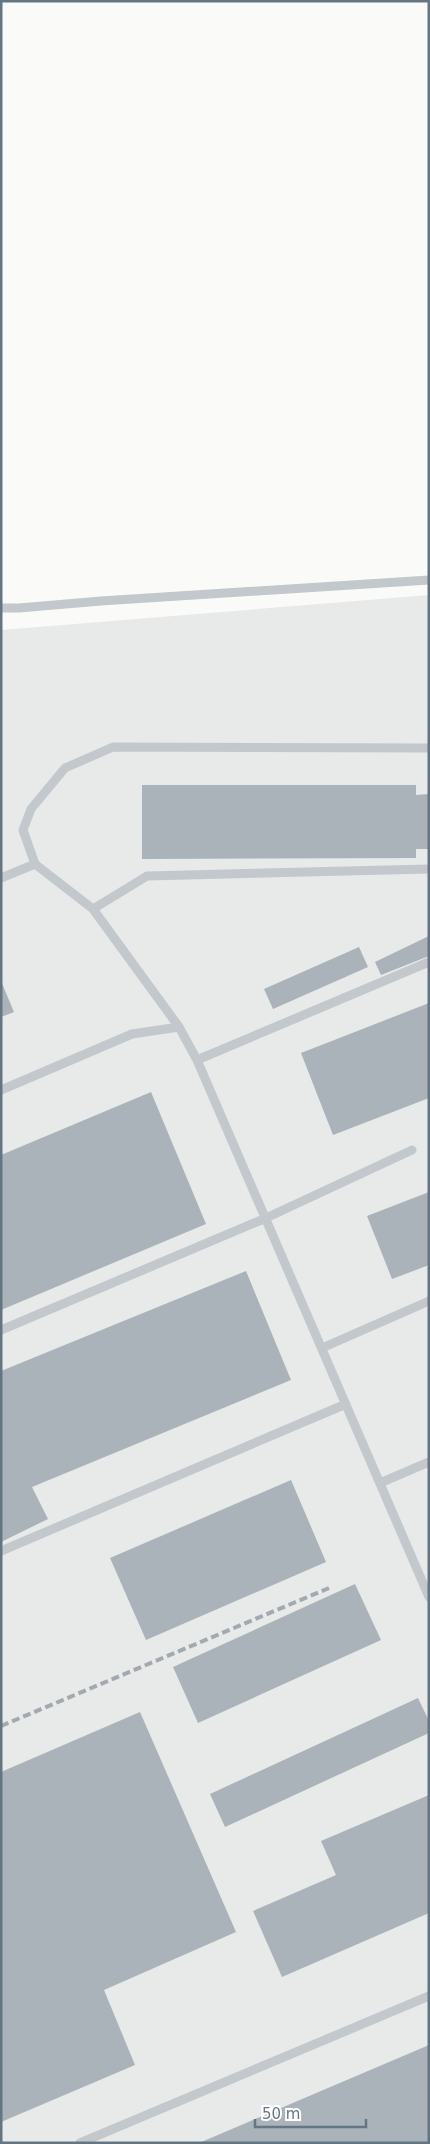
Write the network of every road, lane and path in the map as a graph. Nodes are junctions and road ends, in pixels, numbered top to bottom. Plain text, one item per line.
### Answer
1 (429, 580) edge
2 (1, 608) edge
3 (429, 748) edge
4 (35, 864) junction
5 (429, 869) edge
6 (1, 878) edge
7 (93, 909) junction
8 (429, 962) edge
9 (180, 1026) junction
10 (198, 1060) junction
11 (1, 1090) edge
12 (412, 1150) dead end
13 (266, 1218) junction
14 (429, 1301) edge
15 (1, 1330) edge
16 (322, 1348) junction
17 (346, 1404) junction
18 (429, 1462) edge
19 (380, 1483) junction
20 (1, 1551) edge
21 (429, 1597) edge
22 (429, 1996) edge
23 (80, 2143) edge

1 - 2 lane
3 - 4 lane
4 - 6 lane
4 - 7 lane
5 - 7 lane
7 - 9 lane
8 - 10 lane
9 - 10 lane
9 - 11 lane
10 - 13 lane
12 - 13 lane
13 - 15 lane
13 - 16 lane
14 - 16 lane
16 - 17 lane
17 - 19 lane
17 - 20 lane
18 - 19 lane
19 - 21 lane
22 - 23 lane

